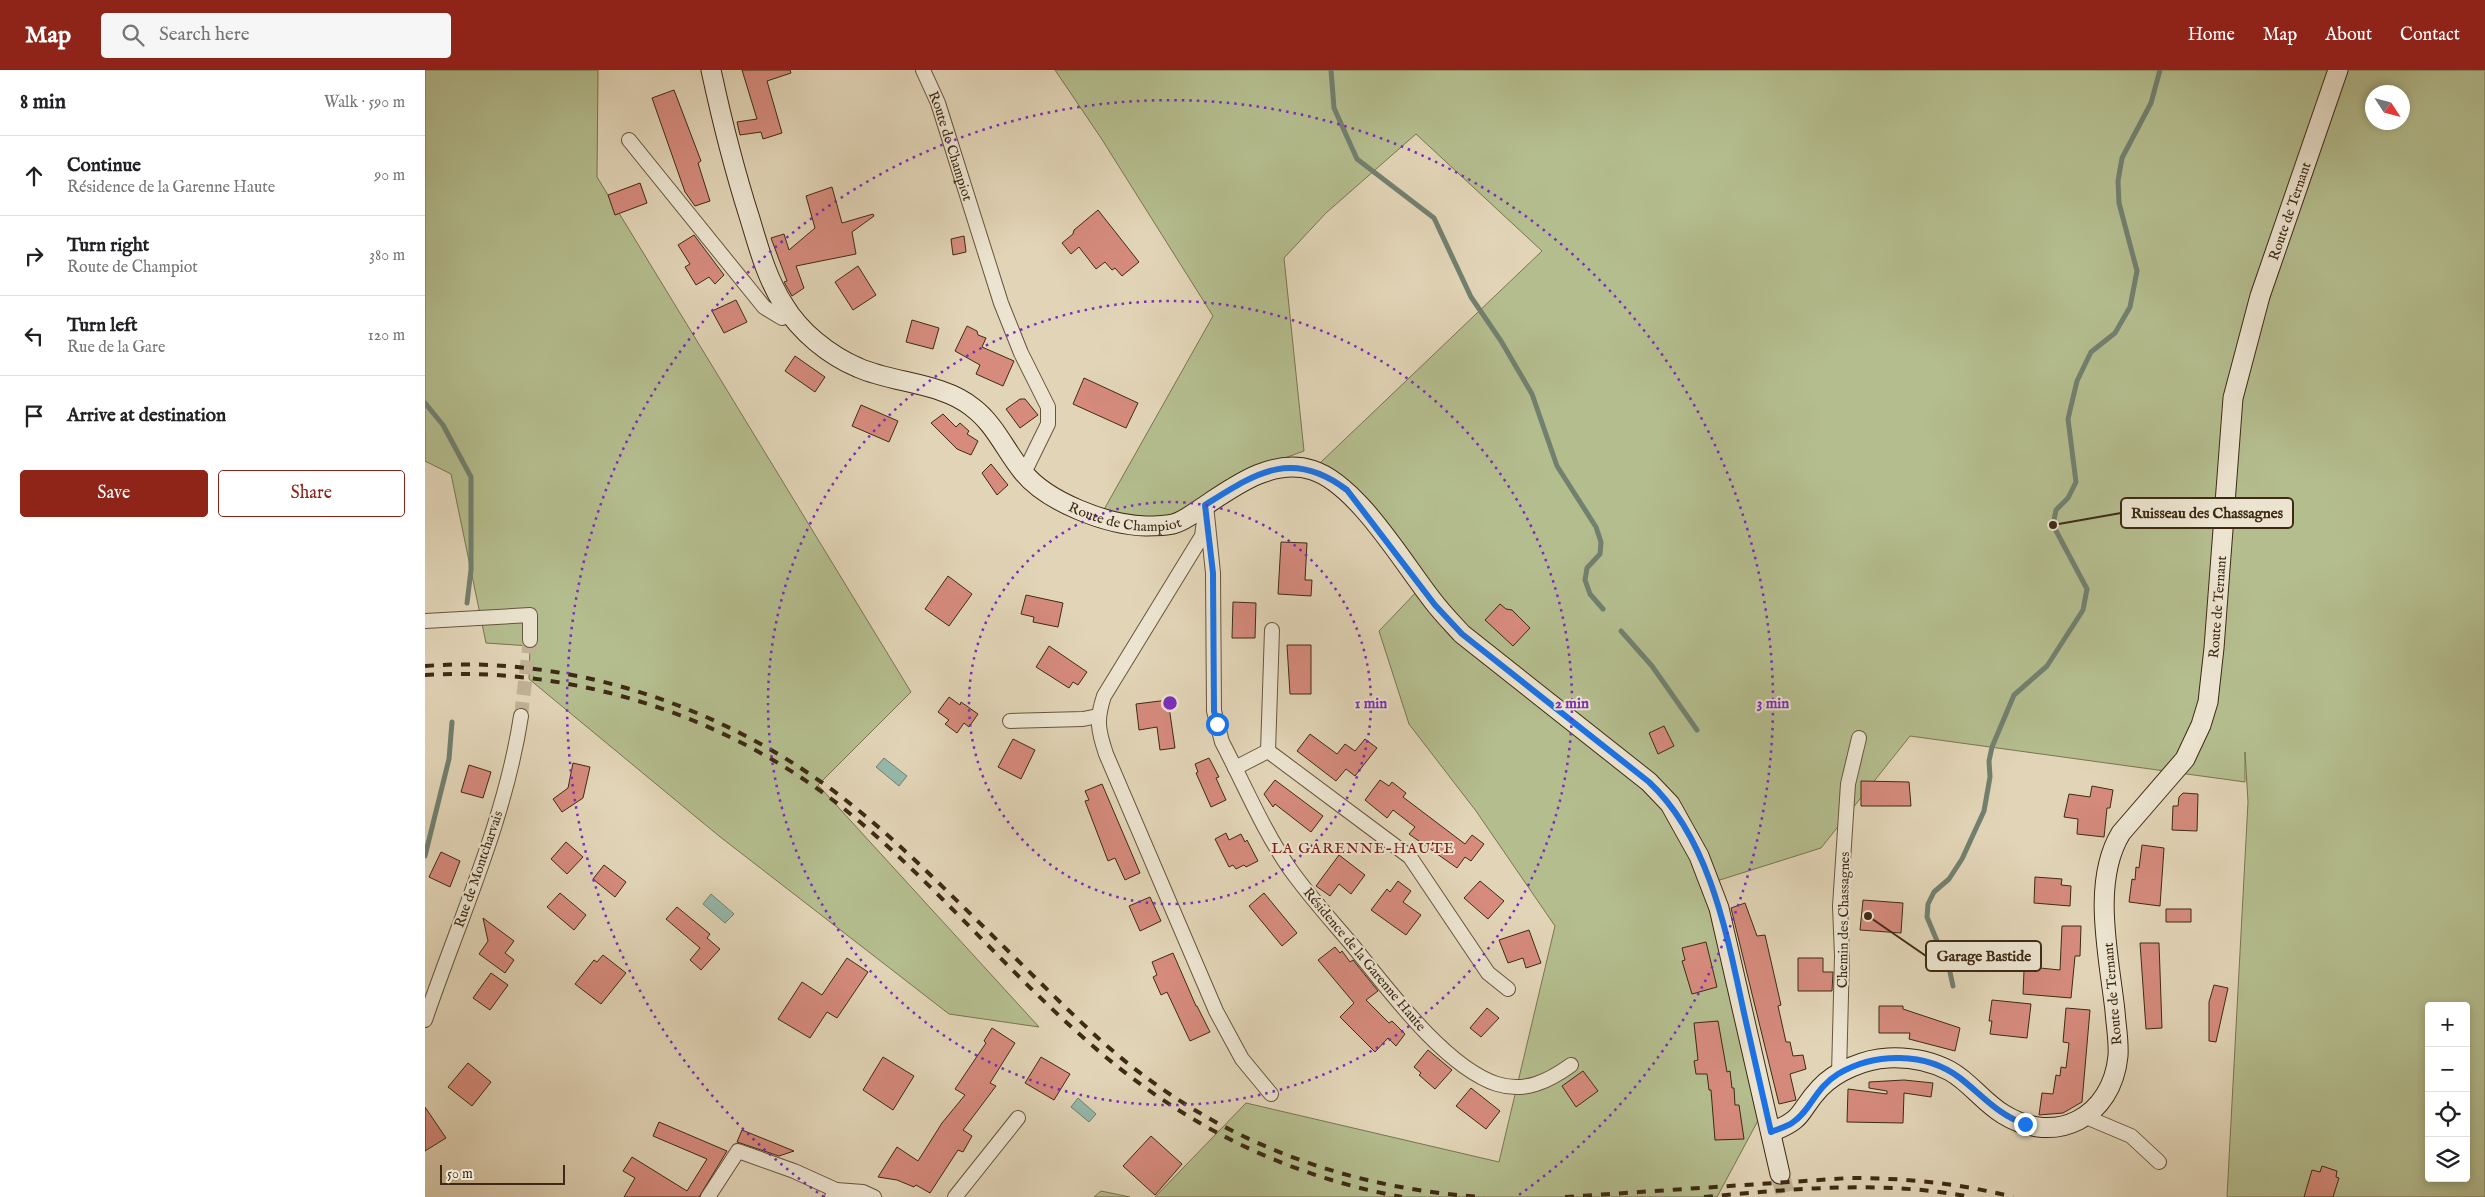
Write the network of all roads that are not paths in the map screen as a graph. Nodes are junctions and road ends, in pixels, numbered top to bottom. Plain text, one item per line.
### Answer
1 (711, 70) edge
2 (923, 70) edge
3 (2338, 70) edge
4 (629, 140) dead end
5 (790, 314) junction
6 (1024, 473) junction
7 (1205, 505) junction
8 (425, 620) edge
9 (1272, 630) dead end
10 (530, 640) tunnel mouth
11 (521, 716) tunnel mouth
12 (1098, 716) junction
13 (1010, 721) dead end
14 (1859, 738) dead end
15 (1268, 751) junction
16 (1235, 768) junction
17 (1508, 989) dead end
18 (425, 1020) edge
19 (1571, 1065) dead end
20 (1839, 1074) junction
21 (1271, 1094) dead end
22 (2085, 1117) junction
23 (1018, 1118) dead end
24 (1771, 1132) junction
25 (2159, 1162) dead end
26 (1780, 1174) tunnel mouth
27 (834, 1194) edge
28 (708, 1197) edge
29 (875, 1197) edge
30 (955, 1197) edge

1 - 5 street, Route de Champiot
2 - 6 street, Route de Champiot
3 - 22 street, Route de Ternant
4 - 5 street
5 - 6 street, Route de Champiot
6 - 7 street, Route de Champiot
7 - 12 street
7 - 16 street, Résidence de la Garenne Haute
7 - 24 street, Route de Champiot
8 - 10 street
9 - 15 street
11 - 18 street, Rue de Montcharvais
12 - 13 street
12 - 21 street
14 - 20 street, Chemin des Chassagnes
15 - 16 street
15 - 17 street
16 - 19 street, Résidence de la Garenne Haute
20 - 22 street
20 - 24 street
22 - 25 street
23 - 30 street
24 - 26 street, Route de Champiot
27 - 28 street
27 - 29 street

